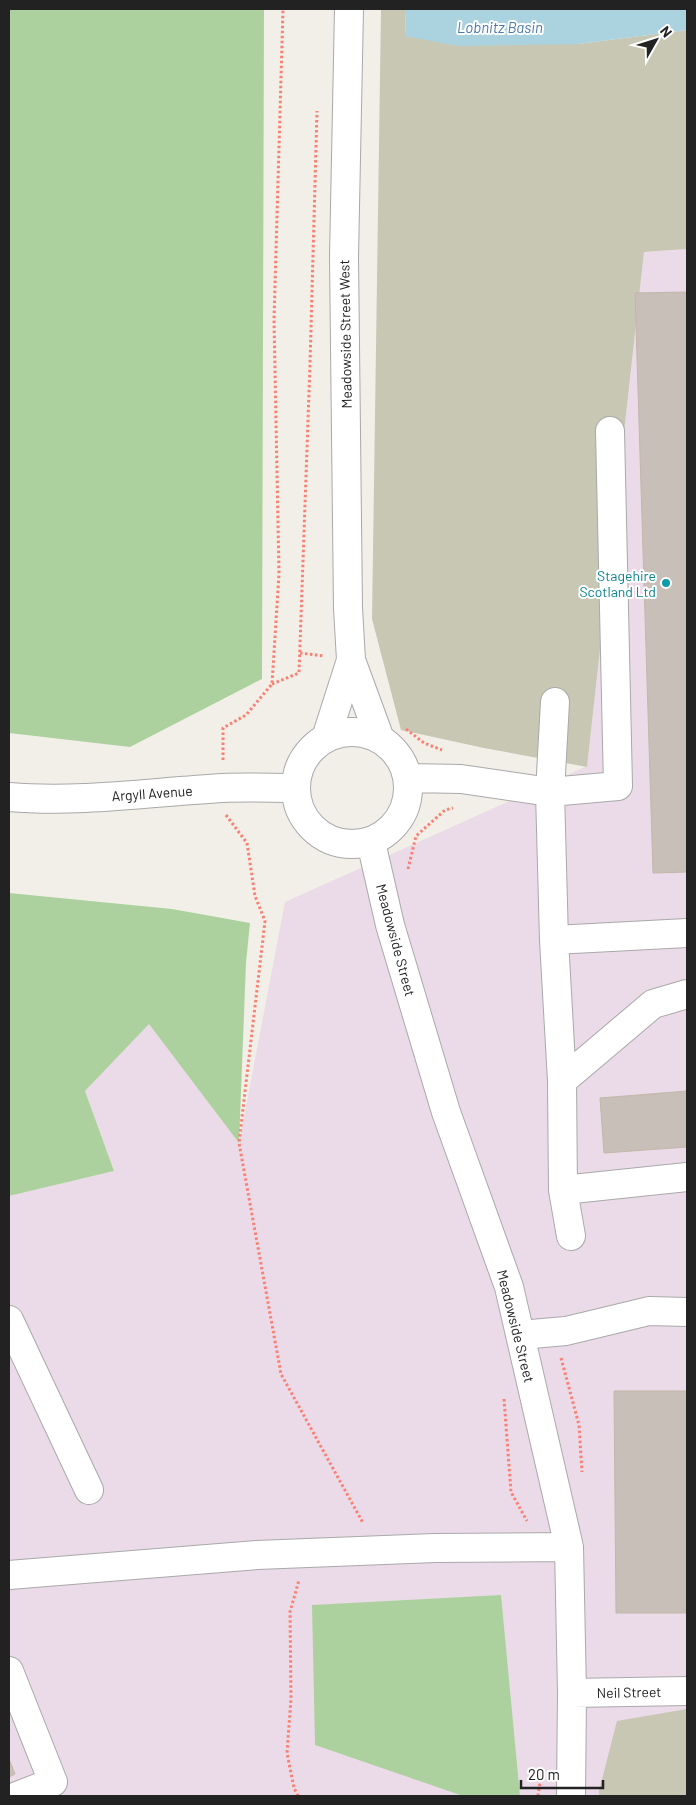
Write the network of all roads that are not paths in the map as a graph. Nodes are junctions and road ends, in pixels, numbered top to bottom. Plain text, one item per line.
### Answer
1 (349, 9) edge
2 (610, 431) dead end
3 (351, 660) junction
4 (555, 702) dead end
5 (326, 738) junction
6 (380, 739) junction
7 (408, 778) junction
8 (296, 788) junction
9 (550, 792) junction
10 (9, 797) edge
11 (371, 842) junction
12 (687, 933) edge
13 (554, 940) junction
14 (687, 994) edge
15 (562, 1081) junction
16 (687, 1177) edge
17 (563, 1190) junction
18 (571, 1236) dead end
19 (687, 1312) edge
20 (9, 1320) edge
21 (520, 1335) junction
22 (89, 1490) dead end
23 (569, 1547) junction
24 (9, 1575) edge
25 (9, 1671) edge
26 (687, 1691) edge
27 (572, 1693) junction
28 (18, 1796) edge
29 (571, 1796) edge

1 - 3 street, Meadowside Street West
2 - 9 street
3 - 5 street, Meadowside Street West
3 - 6 street, Meadowside Street West
4 - 9 street
5 - 6 street
5 - 8 street
6 - 7 street
7 - 9 street
7 - 11 street
8 - 10 street, Argyll Avenue
8 - 11 street
9 - 13 street
11 - 21 street, Meadowside Street
12 - 13 street
13 - 15 street
14 - 15 street
15 - 17 street
16 - 17 street
17 - 18 street
19 - 21 street
20 - 22 street
21 - 23 street, Meadowside Street
23 - 24 street
23 - 27 street, Meadowside Street
25 - 28 street
26 - 27 street, Neil Street
27 - 29 street, Meadowside Street

